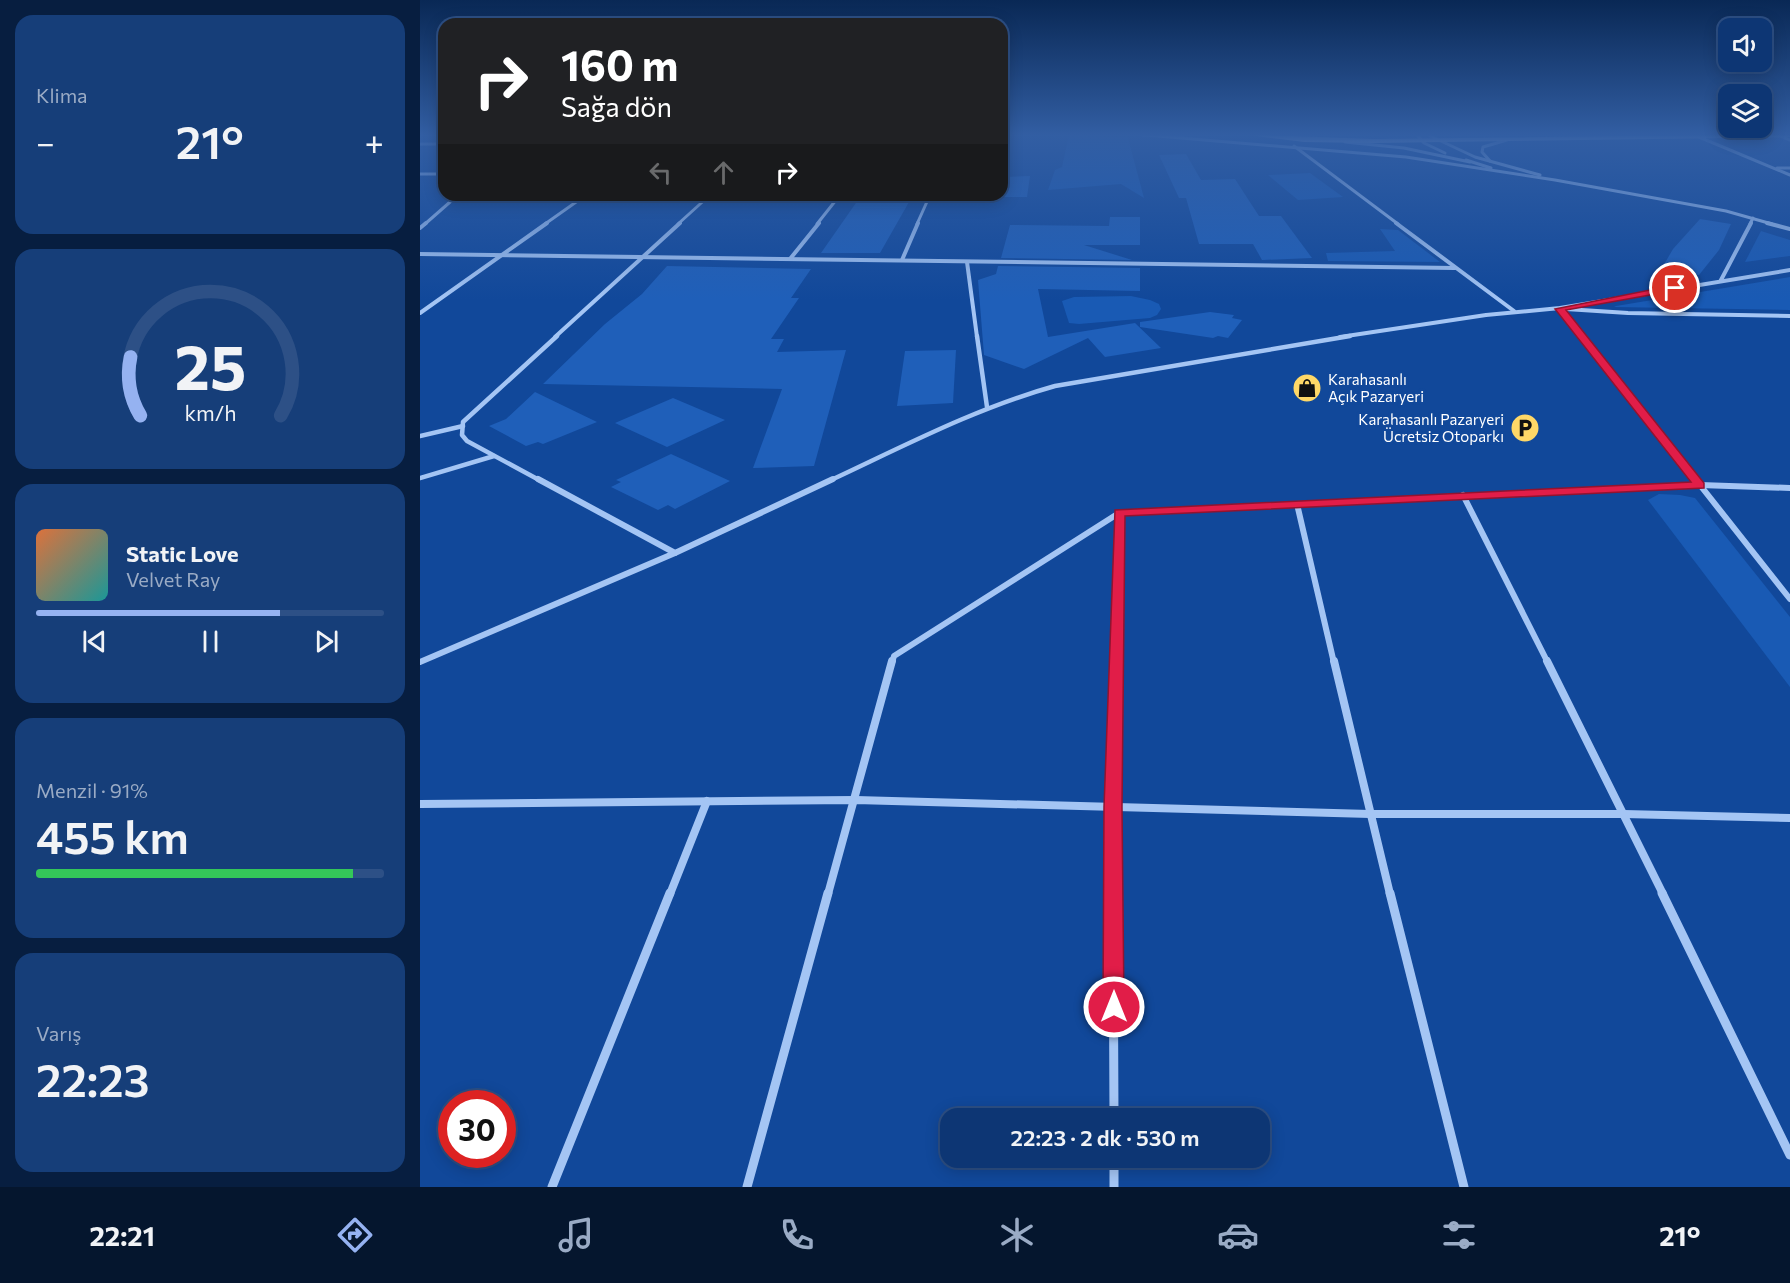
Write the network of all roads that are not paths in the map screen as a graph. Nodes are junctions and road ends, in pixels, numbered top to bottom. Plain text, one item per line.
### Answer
1 (1351, 189) edge
2 (1604, 189) edge
3 (451, 201) edge
4 (578, 201) edge
5 (703, 201) edge
6 (835, 201) edge
7 (927, 201) edge
8 (1754, 218) junction
9 (420, 228) edge
10 (1790, 229) edge
11 (420, 254) edge
12 (503, 255) junction
13 (642, 257) junction
14 (790, 259) junction
15 (902, 260) junction
16 (967, 262) junction
17 (1455, 268) junction
18 (1790, 270) edge
19 (1721, 280) junction
20 (1560, 309) junction
21 (1514, 311) junction
22 (420, 313) edge
23 (1790, 316) edge
24 (987, 408) junction
25 (463, 426) junction
26 (420, 436) edge
27 (495, 455) junction
28 (420, 478) edge
29 (1700, 485) junction
30 (1790, 488) edge
31 (1463, 495) junction
32 (1298, 504) junction
33 (1119, 513) junction
34 (675, 553) junction
35 (1790, 599) edge
36 (420, 662) edge
37 (856, 800) junction
38 (707, 801) junction
39 (420, 804) edge
40 (1113, 807) junction
41 (1370, 814) junction
42 (1624, 814) junction
43 (1790, 818) edge
44 (1114, 1108) edge
45 (1790, 1155) edge
46 (1114, 1168) edge
47 (552, 1187) edge
48 (747, 1187) edge
49 (1114, 1187) edge
50 (1464, 1187) edge

1 - 17 street
2 - 8 street
3 - 9 street
4 - 12 street
5 - 13 street
6 - 14 street
7 - 15 street
8 - 10 street
8 - 19 street
11 - 12 street
12 - 13 street
12 - 22 street
13 - 14 street
13 - 25 street
14 - 15 street
15 - 16 street
16 - 17 street
16 - 24 street
17 - 21 street
18 - 19 street
19 - 20 street
20 - 21 street
20 - 23 street
20 - 29 street
21 - 24 street
24 - 34 street
25 - 26 street
25 - 27 street
27 - 28 street
27 - 34 street
29 - 30 street
29 - 31 street
29 - 35 street
31 - 32 street
31 - 42 street
32 - 33 street
32 - 41 street
33 - 37 street
33 - 40 street
34 - 36 street
37 - 38 street
37 - 40 street
37 - 48 street
38 - 39 street
38 - 47 street
40 - 41 street
40 - 44 street
41 - 42 street
41 - 50 street
42 - 43 street
42 - 45 street
46 - 49 street

